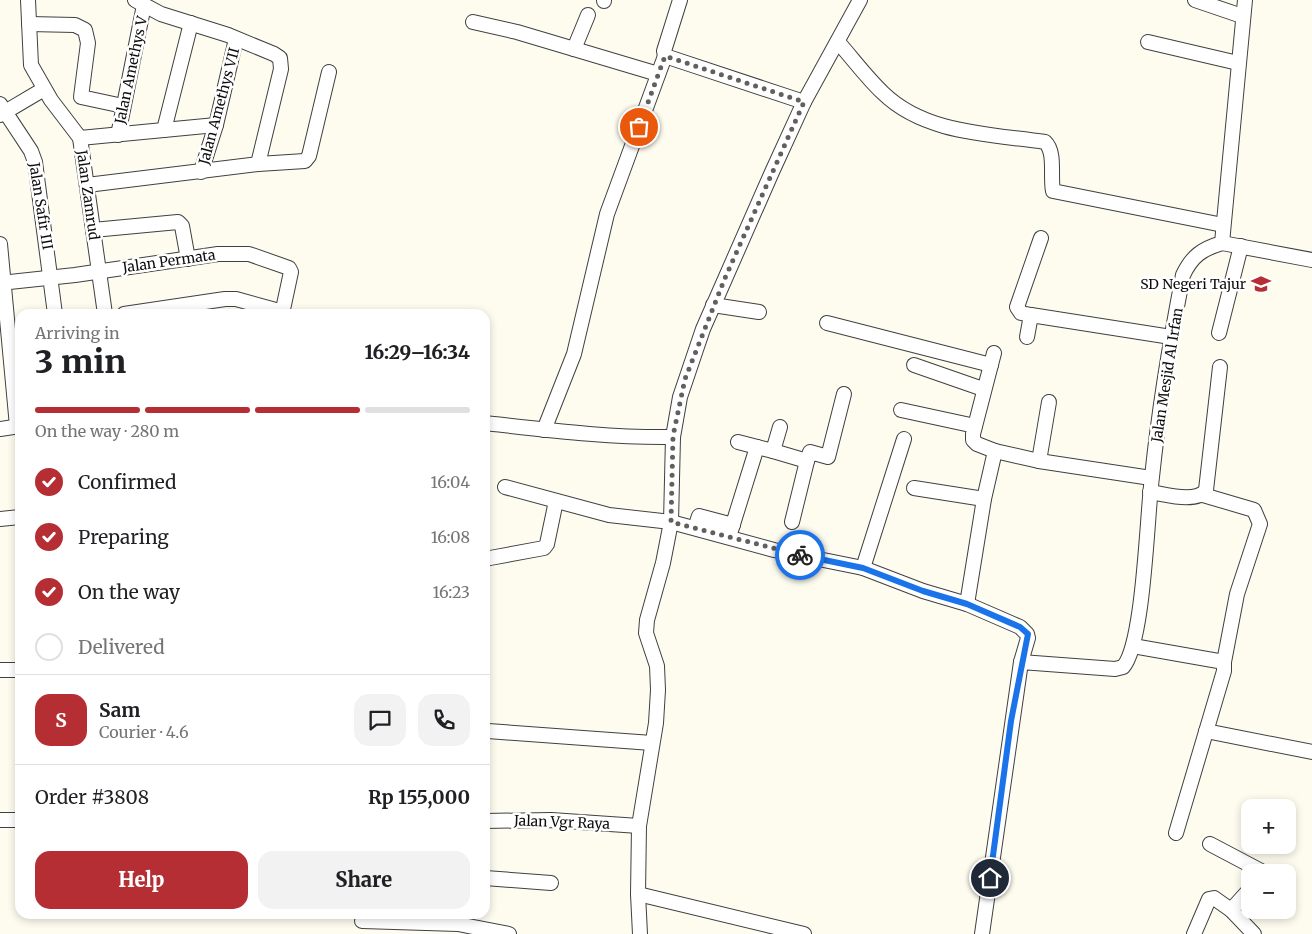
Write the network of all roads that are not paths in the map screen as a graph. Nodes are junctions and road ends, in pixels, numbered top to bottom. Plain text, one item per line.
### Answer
1 (28, 0) edge
2 (680, 0) edge
3 (860, 0) edge
4 (1195, 0) edge
5 (1245, 0) edge
6 (139, 2) edge
7 (588, 15) dead end
8 (1242, 16) junction
9 (473, 22) dead end
10 (191, 23) junction
11 (29, 24) junction
12 (236, 39) junction
13 (838, 42) junction
14 (1148, 42) dead end
15 (574, 50) junction
16 (665, 56) junction
17 (1238, 63) junction
18 (329, 72) dead end
19 (658, 74) junction
20 (44, 89) junction
21 (804, 102) junction
22 (124, 106) junction
23 (2, 111) edge
24 (216, 125) junction
25 (164, 130) junction
26 (118, 134) junction
27 (80, 138) junction
28 (258, 164) junction
29 (201, 172) junction
30 (87, 185) junction
31 (1223, 225) junction
32 (93, 230) junction
33 (1042, 238) dead end
34 (1222, 243) junction
35 (0, 244) edge
36 (1241, 246) junction
37 (188, 259) junction
38 (1312, 260) edge
39 (99, 271) junction
40 (52, 277) junction
41 (3, 283) edge
42 (713, 305) junction
43 (55, 309) edge
44 (104, 309) edge
45 (158, 309) edge
46 (269, 309) edge
47 (283, 309) edge
48 (758, 312) dead end
49 (1031, 315) junction
50 (827, 323) dead end
51 (1219, 333) dead end
52 (1027, 337) dead end
53 (1171, 337) junction
54 (914, 365) dead end
55 (1220, 367) dead end
56 (983, 389) junction
57 (15, 390) edge
58 (844, 394) dead end
59 (1049, 402) dead end
60 (901, 410) dead end
61 (490, 424) edge
62 (975, 426) junction
63 (15, 427) edge
64 (780, 427) dead end
65 (0, 429) edge
66 (544, 430) junction
67 (673, 436) junction
68 (904, 439) dead end
69 (738, 442) dead end
70 (757, 446) junction
71 (995, 450) junction
72 (773, 451) junction
73 (807, 461) junction
74 (1039, 461) junction
75 (1152, 478) junction
76 (505, 487) dead end
77 (914, 488) dead end
78 (1150, 492) junction
79 (1203, 495) junction
80 (984, 499) junction
81 (556, 501) junction
82 (15, 518) edge
83 (0, 519) edge
84 (671, 522) junction
85 (792, 522) dead end
86 (731, 531) junction
87 (490, 558) dead end
88 (863, 568) junction
89 (967, 604) junction
90 (1133, 646) junction
91 (1021, 662) junction
92 (1224, 662) junction
93 (0, 670) edge
94 (15, 670) edge
95 (490, 731) edge
96 (1206, 732) junction
97 (652, 743) junction
98 (1312, 752) edge
99 (0, 820) edge
100 (15, 820) edge
101 (490, 821) edge
102 (640, 826) junction
103 (1176, 833) dead end
104 (1210, 844) dead end
105 (1248, 864) edge
106 (490, 878) edge
107 (551, 883) dead end
108 (638, 894) junction
109 (1241, 899) edge
110 (1231, 910) junction
111 (362, 921) dead end
112 (1250, 933) edge
113 (509, 934) edge
114 (640, 934) edge
115 (804, 934) edge
116 (982, 934) edge
117 (1194, 934) edge

1 - 11 street, Jalan Zamrud
2 - 16 street
3 - 13 street
4 - 8 street
5 - 8 street
6 - 10 street
6 - 22 street, Jalan Amethys V
7 - 15 street
8 - 17 street
9 - 15 street
10 - 12 street
10 - 25 street
11 - 20 street, Jalan Zamrud
11 - 22 street
12 - 24 street, Jalan Amethys VII
12 - 28 street
13 - 21 street
13 - 31 street
14 - 17 street
15 - 19 street
16 - 19 street
16 - 21 street
17 - 31 street
18 - 28 street
19 - 66 street
20 - 23 street
20 - 27 street, Jalan Zamrud
21 - 42 street
22 - 26 street, Jalan Amethys V
23 - 40 street, Jalan Safir III
24 - 25 street
24 - 29 street, Jalan Amethys VII
25 - 26 street
26 - 27 street
27 - 30 street, Jalan Zamrud
28 - 29 street
29 - 30 street
30 - 32 street, Jalan Zamrud
31 - 34 street
32 - 37 street
32 - 39 street, Jalan Zamrud
33 - 49 street
34 - 36 street
34 - 53 street, Jalan Mesjid Al Irfan
35 - 41 street
36 - 38 street
36 - 51 street
37 - 39 street, Jalan Permata
37 - 47 street, Jalan Permata
39 - 40 street, Jalan Permata
39 - 44 street, Jalan Zamrud
40 - 41 street, Jalan Permata
40 - 43 street, Jalan Safir III
41 - 57 street
42 - 48 street
42 - 67 street
45 - 46 street
49 - 52 street
49 - 53 street
50 - 56 street
53 - 75 street, Jalan Mesjid Al Irfan
54 - 56 street
55 - 79 street
56 - 62 street
58 - 73 street
59 - 74 street
60 - 62 street
61 - 66 street
62 - 71 street
63 - 65 street
64 - 72 street
66 - 67 street
67 - 84 street
68 - 88 street
69 - 70 street
70 - 72 street
70 - 86 street
71 - 74 street
71 - 80 street
72 - 73 street
73 - 85 street
74 - 75 street
75 - 78 street, Jalan Mesjid Al Irfan
76 - 81 street
77 - 80 street
78 - 79 street
78 - 90 street, Jalan Mesjid Al Irfan
79 - 92 street
80 - 89 street
81 - 84 street
81 - 87 street
82 - 83 street
84 - 86 street
84 - 97 street
86 - 88 street
88 - 89 street
89 - 91 street
90 - 91 street, Jalan Mesjid Al Irfan
90 - 92 street
91 - 116 street
92 - 96 street
93 - 94 street
95 - 97 street
96 - 98 street
96 - 103 street
97 - 102 street
99 - 100 street
101 - 102 street, Jalan Vgr Raya
102 - 108 street
104 - 105 street
106 - 107 street
108 - 114 street
108 - 115 street
109 - 110 street
110 - 112 street
110 - 117 street
111 - 113 street

